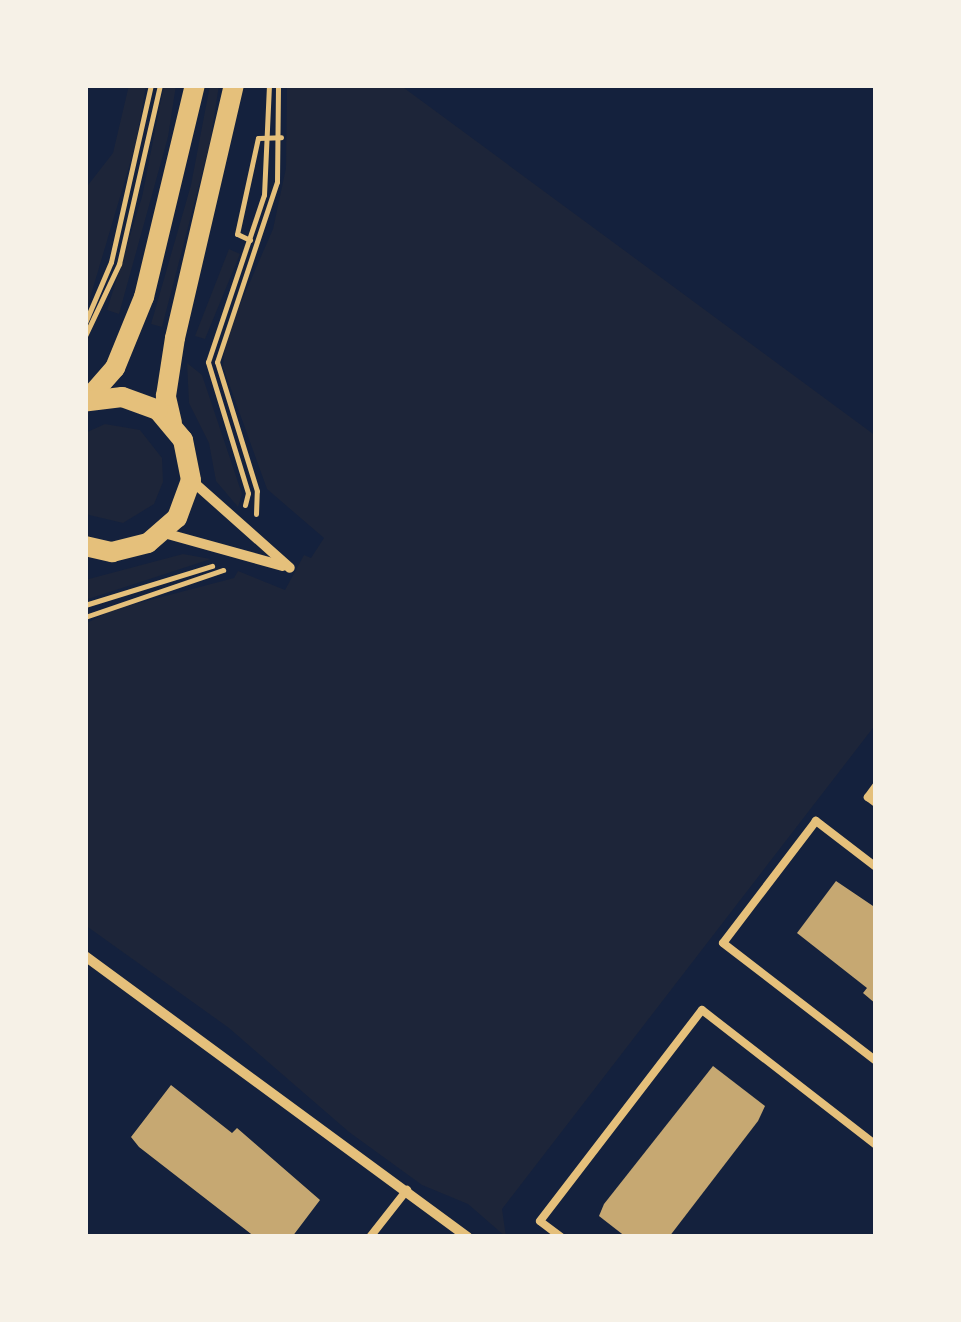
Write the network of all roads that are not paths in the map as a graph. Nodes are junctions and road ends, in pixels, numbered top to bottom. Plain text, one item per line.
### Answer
1 (195, 85) edge
2 (234, 85) edge
3 (85, 401) edge
4 (172, 423) junction
5 (190, 480) junction
6 (164, 533) junction
7 (88, 551) edge
8 (876, 786) edge
9 (876, 803) edge
10 (876, 867) edge
11 (85, 956) edge
12 (876, 1061) edge
13 (876, 1146) edge
14 (407, 1190) junction
15 (370, 1237) edge
16 (468, 1237) edge
17 (560, 1237) edge

1 - 3 main road
2 - 4 main road
3 - 4 main road
4 - 5 main road
5 - 6 main road
5 - 6 street
6 - 7 main road
8 - 9 lane
10 - 12 lane
11 - 14 street
13 - 17 lane
14 - 15 lane
14 - 16 street

